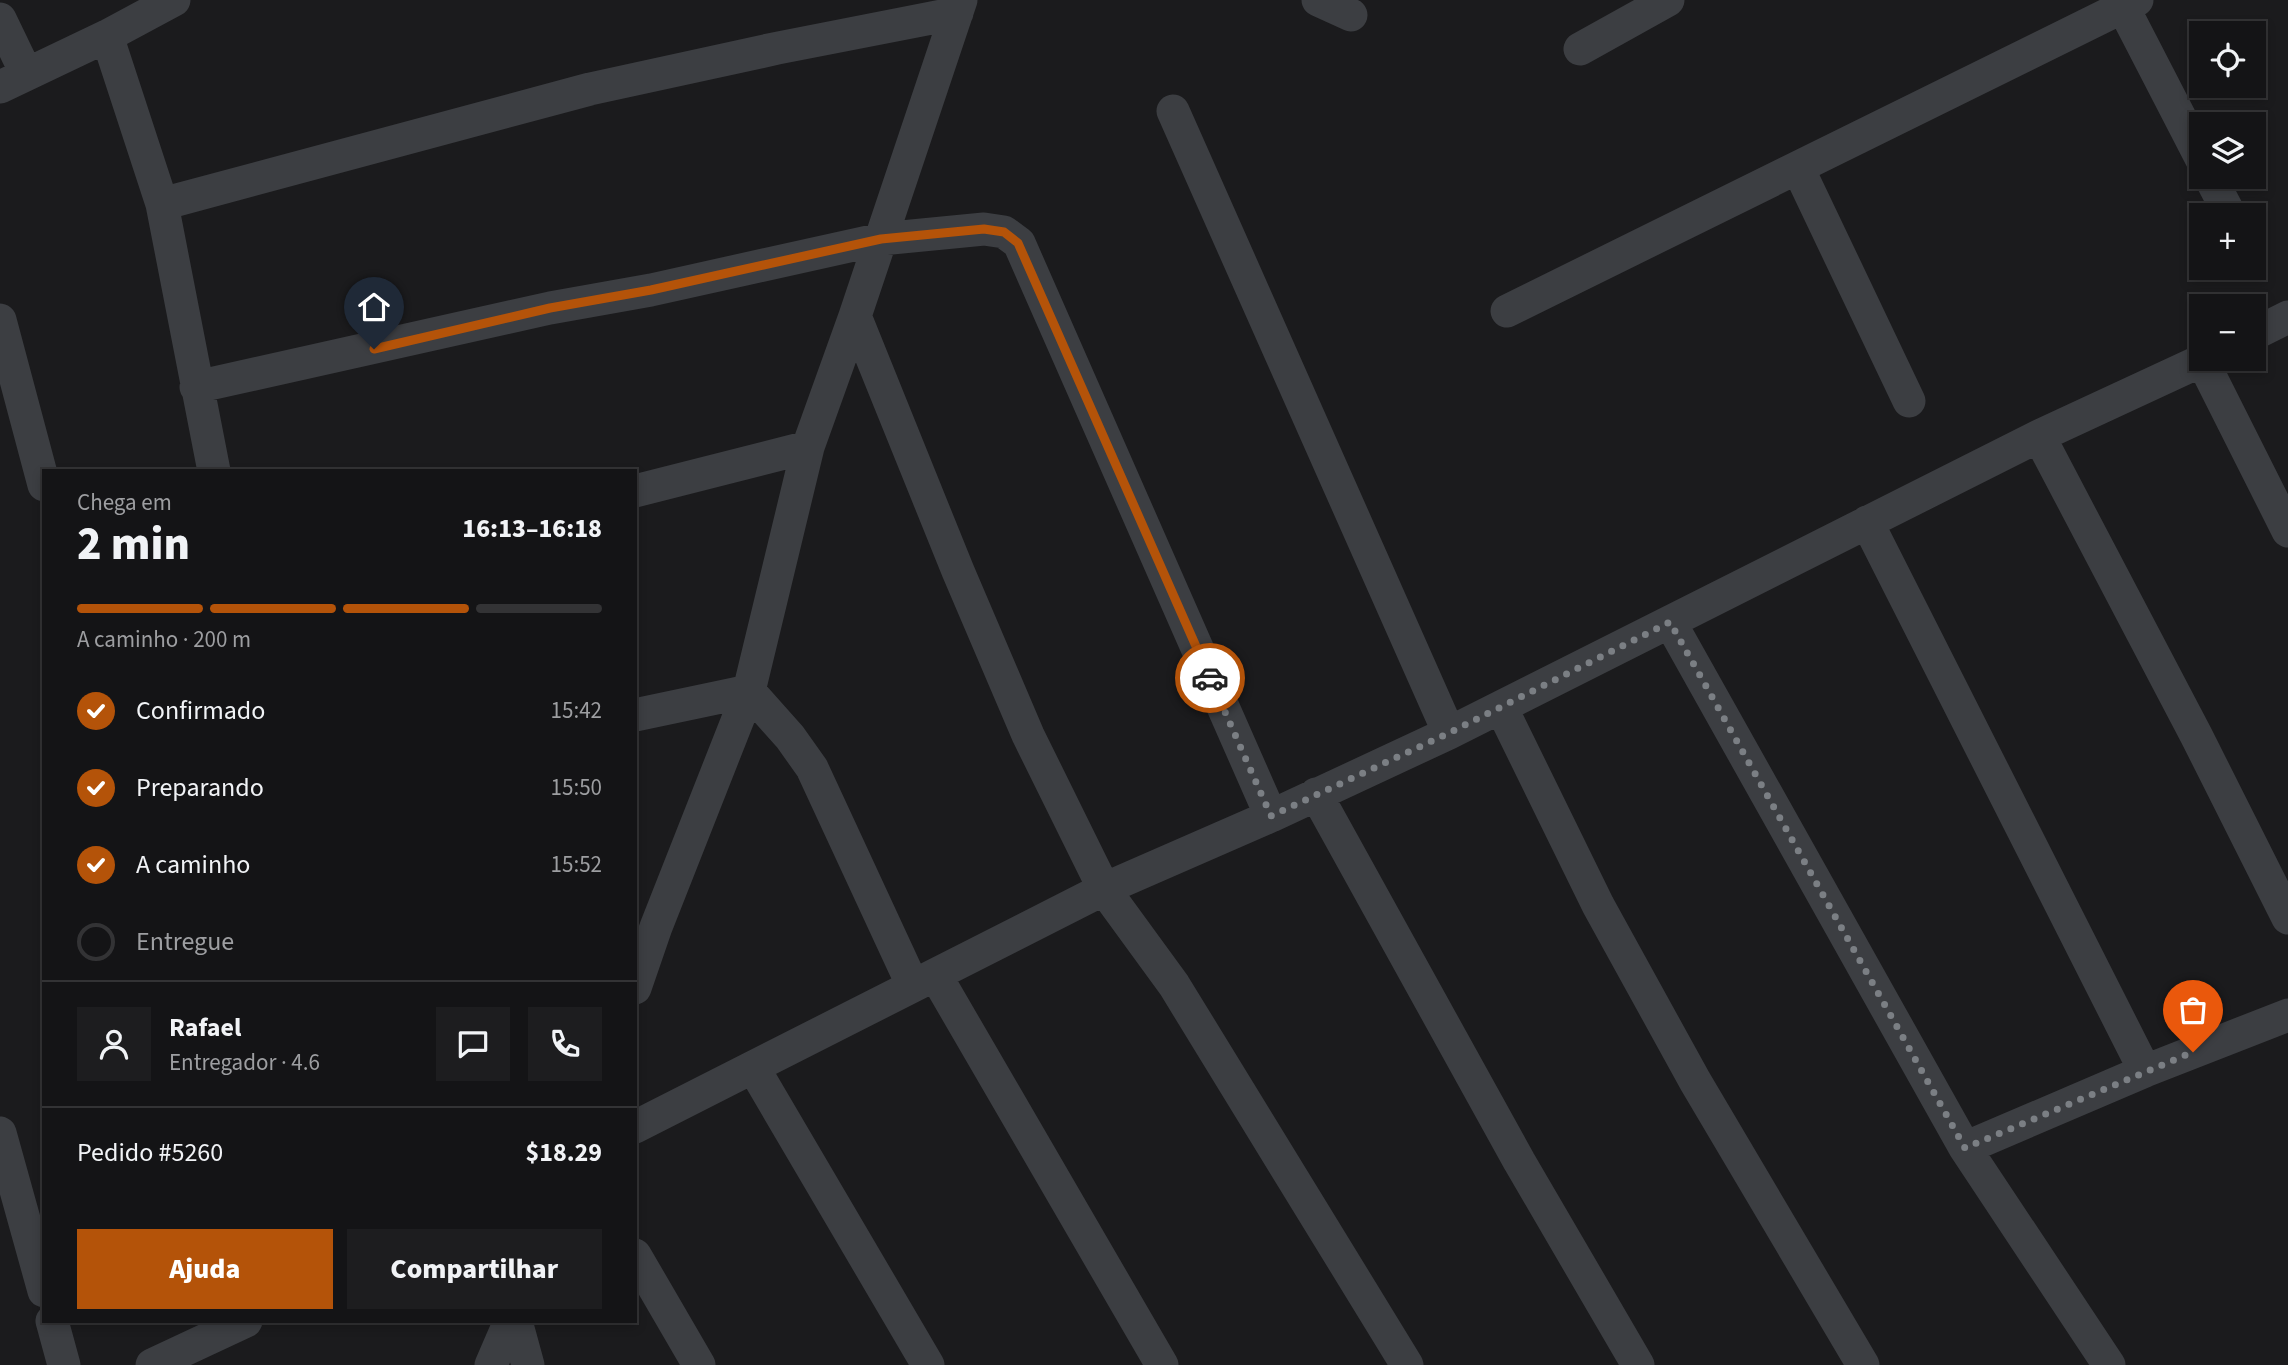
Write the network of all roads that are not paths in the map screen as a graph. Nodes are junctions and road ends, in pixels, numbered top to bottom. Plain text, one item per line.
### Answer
1 (174, 0) edge
2 (1318, 0) edge
3 (1668, 0) edge
4 (2130, 4) edge
5 (959, 6) edge
6 (1351, 15) dead end
7 (0, 19) edge
8 (107, 36) junction
9 (1580, 49) dead end
10 (13, 80) edge
11 (1173, 111) dead end
12 (2189, 132) edge
13 (1798, 168) junction
14 (162, 204) junction
15 (881, 239) junction
16 (1507, 311) dead end
17 (855, 316) junction
18 (2288, 317) edge
19 (0, 320) edge
20 (2266, 328) edge
21 (2189, 366) edge
22 (2209, 371) edge
23 (197, 387) junction
24 (1909, 401) dead end
25 (2039, 436) junction
26 (808, 447) junction
27 (214, 469) edge
28 (42, 478) edge
29 (637, 490) edge
30 (1867, 522) junction
31 (2288, 531) edge
32 (1670, 622) junction
33 (749, 691) junction
34 (1501, 707) junction
35 (637, 715) edge
36 (1449, 733) junction
37 (1316, 794) junction
38 (1271, 816) junction
39 (1104, 889) junction
40 (2288, 918) edge
41 (925, 981) junction
42 (637, 982) edge
43 (2288, 1015) edge
44 (753, 1067) junction
45 (2145, 1071) junction
46 (637, 1126) edge
47 (0, 1133) edge
48 (1965, 1148) junction
49 (637, 1258) edge
50 (42, 1284) edge
51 (53, 1323) edge
52 (242, 1323) edge
53 (509, 1323) edge
54 (517, 1323) edge
55 (64, 1365) edge
56 (152, 1365) edge
57 (491, 1365) edge
58 (528, 1365) edge
59 (699, 1365) edge
60 (928, 1365) edge
61 (1162, 1365) edge
62 (1407, 1365) edge
63 (1638, 1365) edge
64 (1863, 1365) edge
65 (2109, 1365) edge

1 - 8 street
2 - 6 street
3 - 9 street
4 - 12 street
4 - 13 street
5 - 14 street
5 - 15 street
7 - 10 street
8 - 10 street
8 - 14 street
11 - 36 street
13 - 16 street
13 - 24 street
14 - 23 street
15 - 17 street
15 - 23 street
15 - 38 street
17 - 26 street
17 - 39 street
18 - 20 street
19 - 28 street
21 - 25 street
22 - 31 street
23 - 27 street
25 - 30 street
25 - 40 street
26 - 29 street
26 - 33 street
30 - 32 street
30 - 45 street
32 - 34 street
32 - 48 street
33 - 35 street
33 - 41 street
33 - 42 street
34 - 36 street
34 - 64 street
36 - 37 street
37 - 38 street
37 - 63 street
38 - 39 street
39 - 41 street
39 - 62 street
41 - 44 street
41 - 61 street
43 - 45 street
44 - 46 street
44 - 60 street
45 - 48 street
47 - 50 street
48 - 65 street
49 - 59 street
51 - 55 street
52 - 56 street
53 - 57 street
54 - 58 street

